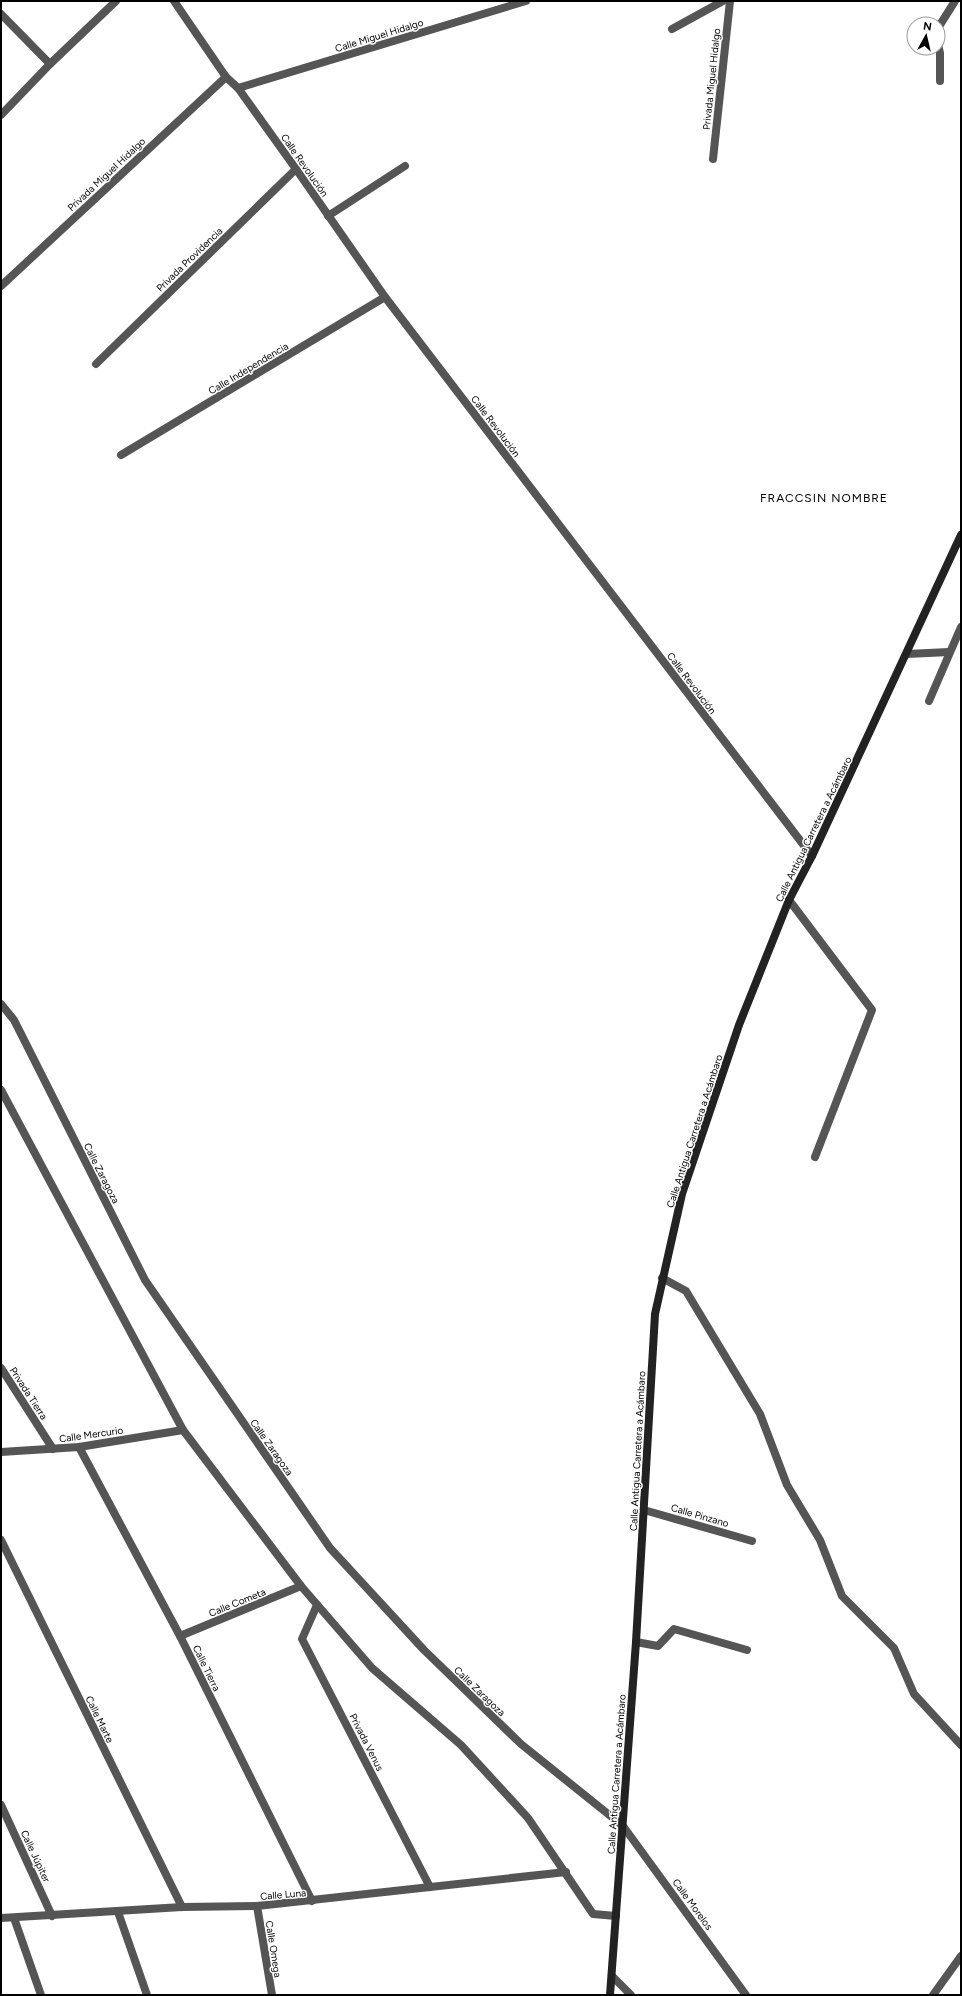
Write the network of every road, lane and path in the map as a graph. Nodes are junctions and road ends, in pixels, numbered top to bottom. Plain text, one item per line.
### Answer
1 (116, 1) edge
2 (174, 1) edge
3 (526, 1) edge
4 (723, 1) edge
5 (730, 1) edge
6 (955, 1) edge
7 (1, 14) edge
8 (946, 16) edge
9 (672, 29) dead end
10 (940, 56) edge
11 (50, 64) junction
12 (226, 77) junction
13 (940, 81) dead end
14 (238, 88) junction
15 (1, 115) edge
16 (713, 159) dead end
17 (405, 166) dead end
18 (296, 169) junction
19 (328, 216) junction
20 (1, 286) edge
21 (385, 298) junction
22 (96, 364) dead end
23 (121, 455) dead end
24 (961, 535) edge
25 (961, 628) edge
26 (949, 652) junction
27 (907, 654) junction
28 (929, 701) dead end
29 (812, 856) junction
30 (789, 900) junction
31 (1, 1004) edge
32 (1, 1090) edge
33 (815, 1157) dead end
34 (662, 1278) junction
35 (1, 1368) edge
36 (183, 1430) junction
37 (79, 1447) junction
38 (53, 1450) junction
39 (1, 1452) edge
40 (644, 1510) junction
41 (1, 1540) edge
42 (752, 1540) dead end
43 (301, 1586) junction
44 (317, 1605) junction
45 (180, 1636) junction
46 (636, 1642) junction
47 (747, 1650) dead end
48 (961, 1745) edge
49 (1, 1805) edge
50 (623, 1826) junction
51 (566, 1872) junction
52 (430, 1886) junction
53 (312, 1901) junction
54 (257, 1906) junction
55 (182, 1907) junction
56 (118, 1912) junction
57 (52, 1916) junction
58 (616, 1916) junction
59 (1, 1918) edge
60 (14, 1918) junction
61 (961, 1956) edge
62 (612, 1976) junction
63 (41, 1995) edge
64 (147, 1995) edge
65 (272, 1995) edge
66 (610, 1995) edge
67 (631, 1995) edge
68 (746, 1995) edge
69 (933, 1995) edge

1 - 11 street
2 - 12 street, Calle Revolución
3 - 14 street, Calle Miguel Hidalgo
4 - 9 street
5 - 16 street, Privada Miguel Hidalgo
6 - 8 street
7 - 11 street
10 - 13 street
11 - 15 street
12 - 14 street, Calle Revolución
12 - 20 street, Privada Miguel Hidalgo
14 - 18 street, Calle Revolución
17 - 19 street
18 - 19 street, Calle Revolución
18 - 22 street, Privada Providencia
19 - 21 street, Calle Revolución
21 - 23 street, Calle Independencia
21 - 29 street, Calle Revolución
24 - 27 main road, Calle Antigua Carretera a Acámbaro
25 - 26 street
26 - 27 street
26 - 28 street
27 - 29 main road, Calle Antigua Carretera a Acámbaro
29 - 30 main road, Calle Antigua Carretera a Acámbaro
30 - 33 street
30 - 34 main road, Calle Antigua Carretera a Acámbaro
31 - 50 street, Calle Zaragoza
32 - 36 street
34 - 40 main road, Calle Antigua Carretera a Acámbaro
34 - 48 street
35 - 38 street, Privada Tierra
36 - 37 street, Calle Mercurio
36 - 43 street
37 - 38 street, Calle Mercurio
37 - 45 street, Calle Tierra
38 - 39 street, Calle Mercurio
40 - 42 street, Calle Pinzano
40 - 46 main road, Calle Antigua Carretera a Acámbaro
41 - 55 street, Calle Marte
43 - 44 street
43 - 45 street, Calle Cometa
44 - 51 street
44 - 52 street, Privada Venus
45 - 53 street, Calle Tierra
46 - 47 street
46 - 50 main road, Calle Antigua Carretera a Acámbaro
49 - 57 street, Calle Júpiter
50 - 58 main road, Calle Antigua Carretera a Acámbaro
50 - 68 street, Calle Morelos
51 - 52 street, Calle Luna
51 - 58 street
52 - 53 street, Calle Luna
53 - 54 street, Calle Luna
54 - 55 street, Calle Luna
54 - 65 street, Calle Omega
55 - 56 street, Calle Luna
56 - 57 street, Calle Luna
56 - 64 street
57 - 60 street, Calle Luna
58 - 62 main road, Calle Antigua Carretera a Acámbaro
59 - 60 street, Calle Luna
60 - 63 street
61 - 69 street
62 - 66 main road, Calle Antigua Carretera a Acámbaro
62 - 67 street

